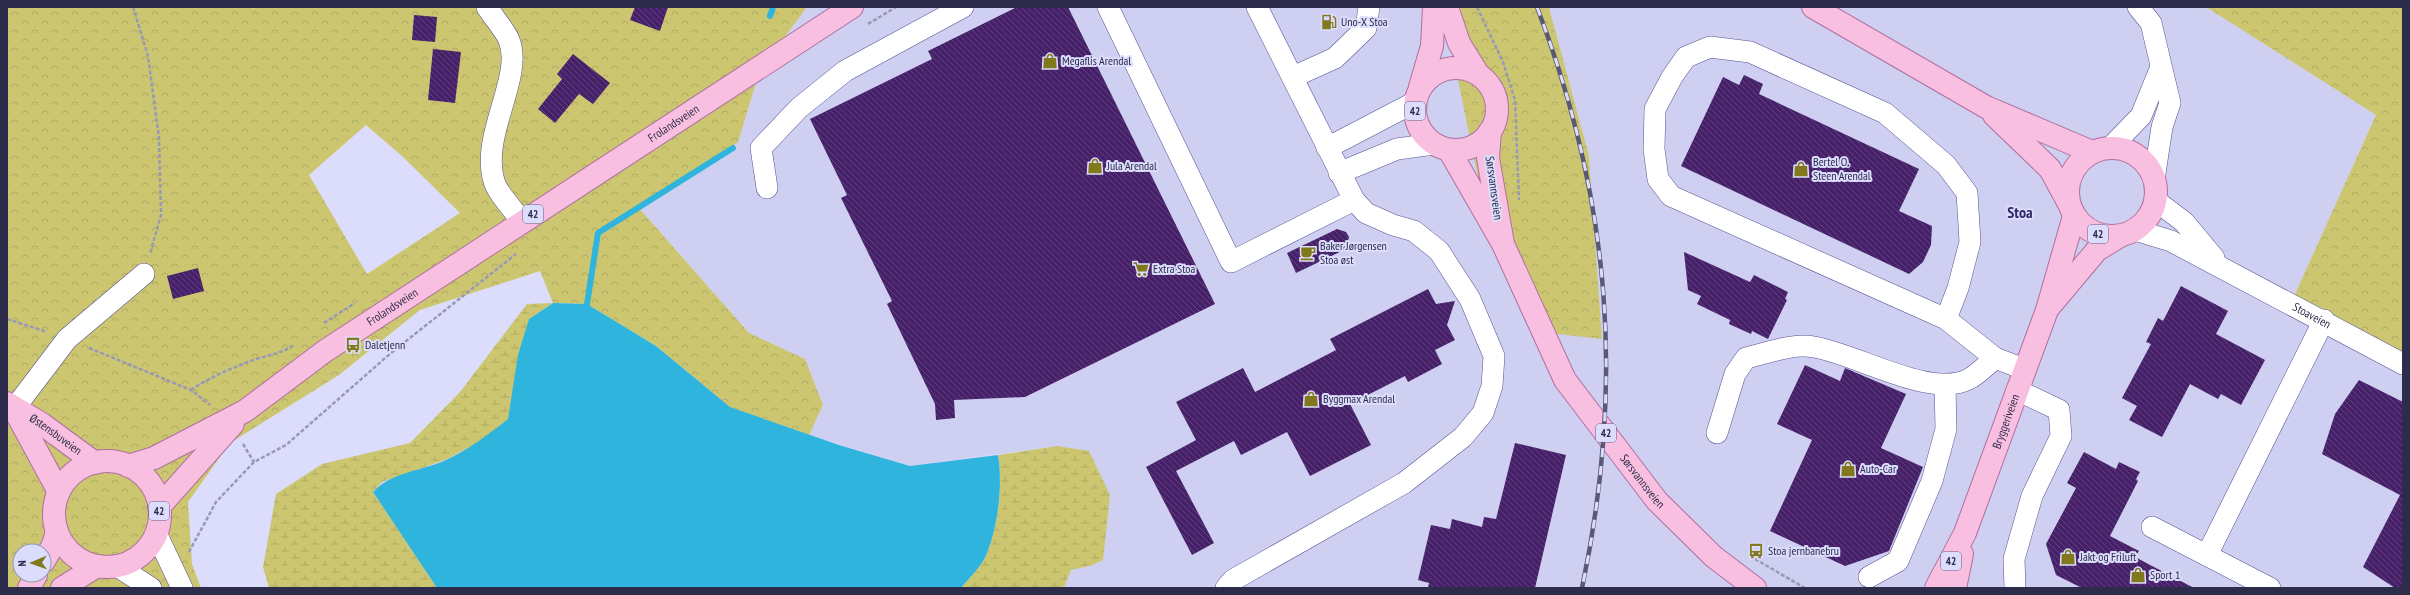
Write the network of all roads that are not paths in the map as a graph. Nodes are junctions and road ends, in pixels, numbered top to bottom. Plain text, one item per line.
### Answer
1 (487, 7) edge
2 (852, 7) edge
3 (963, 7) edge
4 (1108, 7) edge
5 (1369, 7) edge
6 (1434, 7) edge
7 (1447, 7) edge
8 (1813, 7) edge
9 (2138, 7) edge
10 (1262, 10) edge
11 (832, 15) edge
12 (2161, 67) junction
13 (1478, 74) junction
14 (1293, 77) junction
15 (1417, 95) junction
16 (1986, 107) junction
17 (1490, 131) junction
18 (1441, 147) junction
19 (1327, 148) junction
20 (2101, 150) junction
21 (1339, 173) junction
22 (768, 188) dead end
23 (2155, 190) junction
24 (1354, 200) junction
25 (2071, 209) junction
26 (522, 222) junction
27 (2128, 233) junction
28 (1503, 244) junction
29 (2221, 266) junction
30 (144, 274) road end
31 (2047, 310) junction
32 (1946, 320) junction
33 (2324, 320) junction
34 (1995, 358) junction
35 (2403, 364) edge
36 (2024, 369) junction
37 (1945, 386) junction
38 (2017, 390) junction
39 (10, 406) edge
40 (245, 411) junction
41 (1717, 433) dead end
42 (95, 463) junction
43 (128, 466) junction
44 (59, 492) junction
45 (159, 507) junction
46 (2152, 526) dead end
47 (57, 532) junction
48 (156, 533) junction
49 (1966, 533) junction
50 (52, 547) edge
51 (2208, 555) junction
52 (107, 566) junction
53 (1869, 577) dead end
54 (62, 588) edge
55 (151, 588) edge
56 (182, 588) edge
57 (1226, 588) edge
58 (1755, 588) edge
59 (1936, 588) edge
60 (1955, 588) edge
61 (2015, 588) edge
62 (2270, 588) edge

1 - 26 street
2 - 11 main road, Frolandsveien / 42
3 - 22 street
4 - 24 street
5 - 14 street
6 - 15 main road, 42
7 - 13 main road, 42
8 - 16 main road, 42
9 - 12 street
10 - 14 street
11 - 26 main road, Frolandsveien / 42
12 - 20 street
12 - 23 street
13 - 15 main road, 42
13 - 17 main road, 42
14 - 19 street
15 - 18 main road, 42
15 - 19 street
16 - 20 main road, 42
16 - 25 main road, 42
17 - 18 main road, 42
17 - 28 main road, Sørsvannsveien / 42
18 - 21 street
18 - 28 main road, Sørsvannsveien / 42
19 - 21 street
20 - 23 main road, 42
20 - 25 main road, 42
21 - 24 street
23 - 27 main road, 42
23 - 29 street, Stoaveien
24 - 57 street
25 - 27 main road, 42
25 - 31 main road, Bryggeriveien / 42
26 - 40 main road, Frolandsveien / 42
27 - 29 street, Stoaveien
27 - 31 main road, Bryggeriveien / 42
28 - 58 main road, Sørsvannsveien / 42
29 - 33 street, Stoaveien
30 - 39 street
31 - 36 main road, Bryggeriveien / 42
32 - 32 street
32 - 34 street
33 - 35 street, Stoaveien
33 - 51 street
34 - 36 street
34 - 37 street
36 - 38 main road, Bryggeriveien / 42
37 - 41 street
37 - 53 street
38 - 49 main road, Bryggeriveien / 42
38 - 61 street
39 - 42 main road, Østensbuveien
39 - 44 main road, Østensbuveien
40 - 43 main road, Frolandsveien / 42
40 - 45 main road, Frolandsveien / 42
42 - 43 main road, 42
42 - 44 main road, 42
43 - 45 main road, 42
44 - 47 main road, 42
45 - 48 main road, 42
46 - 51 street
47 - 50 main road, 42
47 - 52 main road, 42
48 - 52 main road, 42
48 - 56 street
49 - 59 main road, Bryggeriveien / 42
49 - 60 main road, Bryggeriveien / 42
51 - 62 street
52 - 54 main road, 42
52 - 55 street

